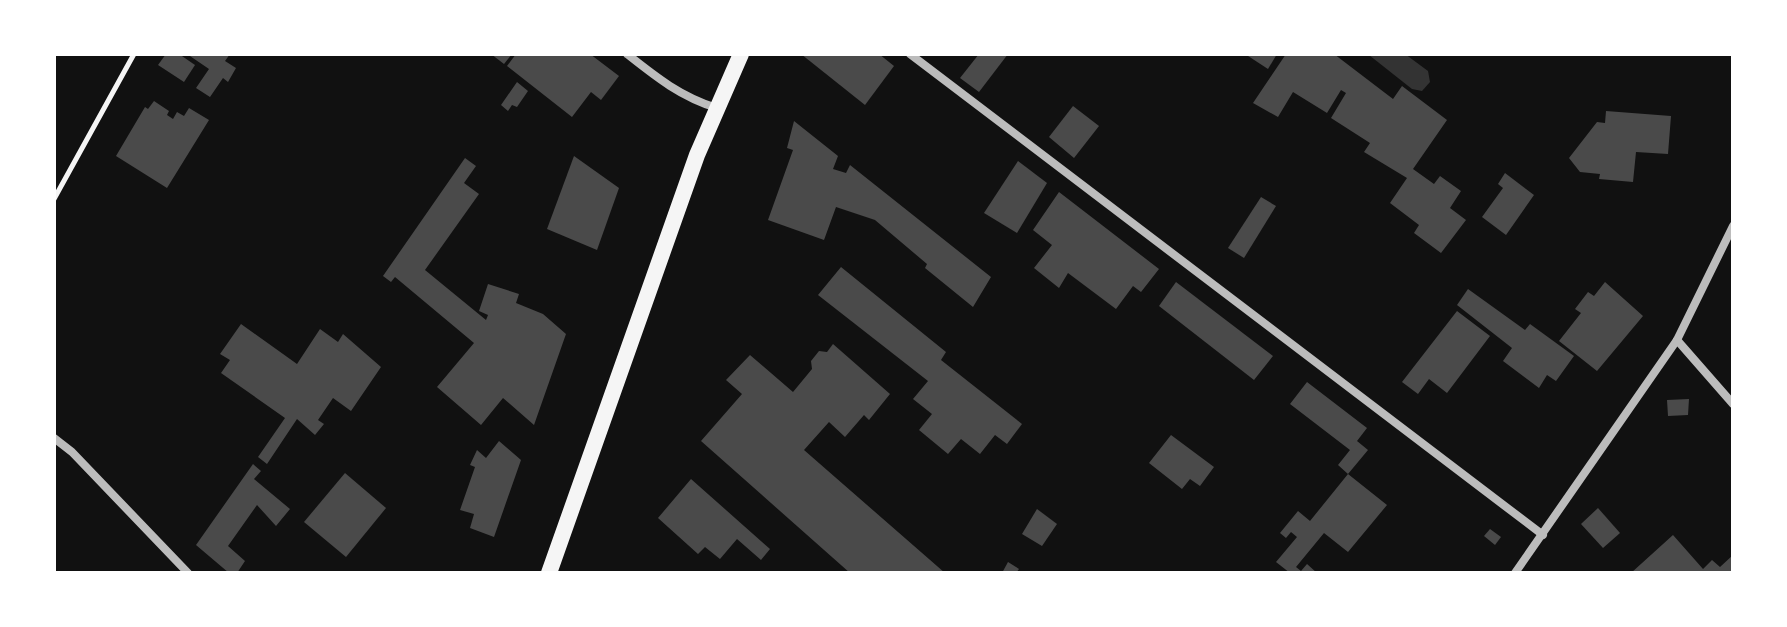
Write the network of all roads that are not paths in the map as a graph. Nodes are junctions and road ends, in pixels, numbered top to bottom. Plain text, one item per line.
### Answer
1 (627, 54) edge
2 (741, 54) edge
3 (910, 54) edge
4 (717, 108) junction
5 (1733, 226) edge
6 (1677, 340) junction
7 (1733, 404) edge
8 (54, 438) edge
9 (1543, 535) junction
10 (188, 573) edge
11 (549, 573) edge
12 (1515, 573) edge

1 - 4 street
2 - 4 main road
3 - 9 street
4 - 11 main road
5 - 6 street
6 - 7 street
6 - 9 street
8 - 10 street
9 - 12 street

